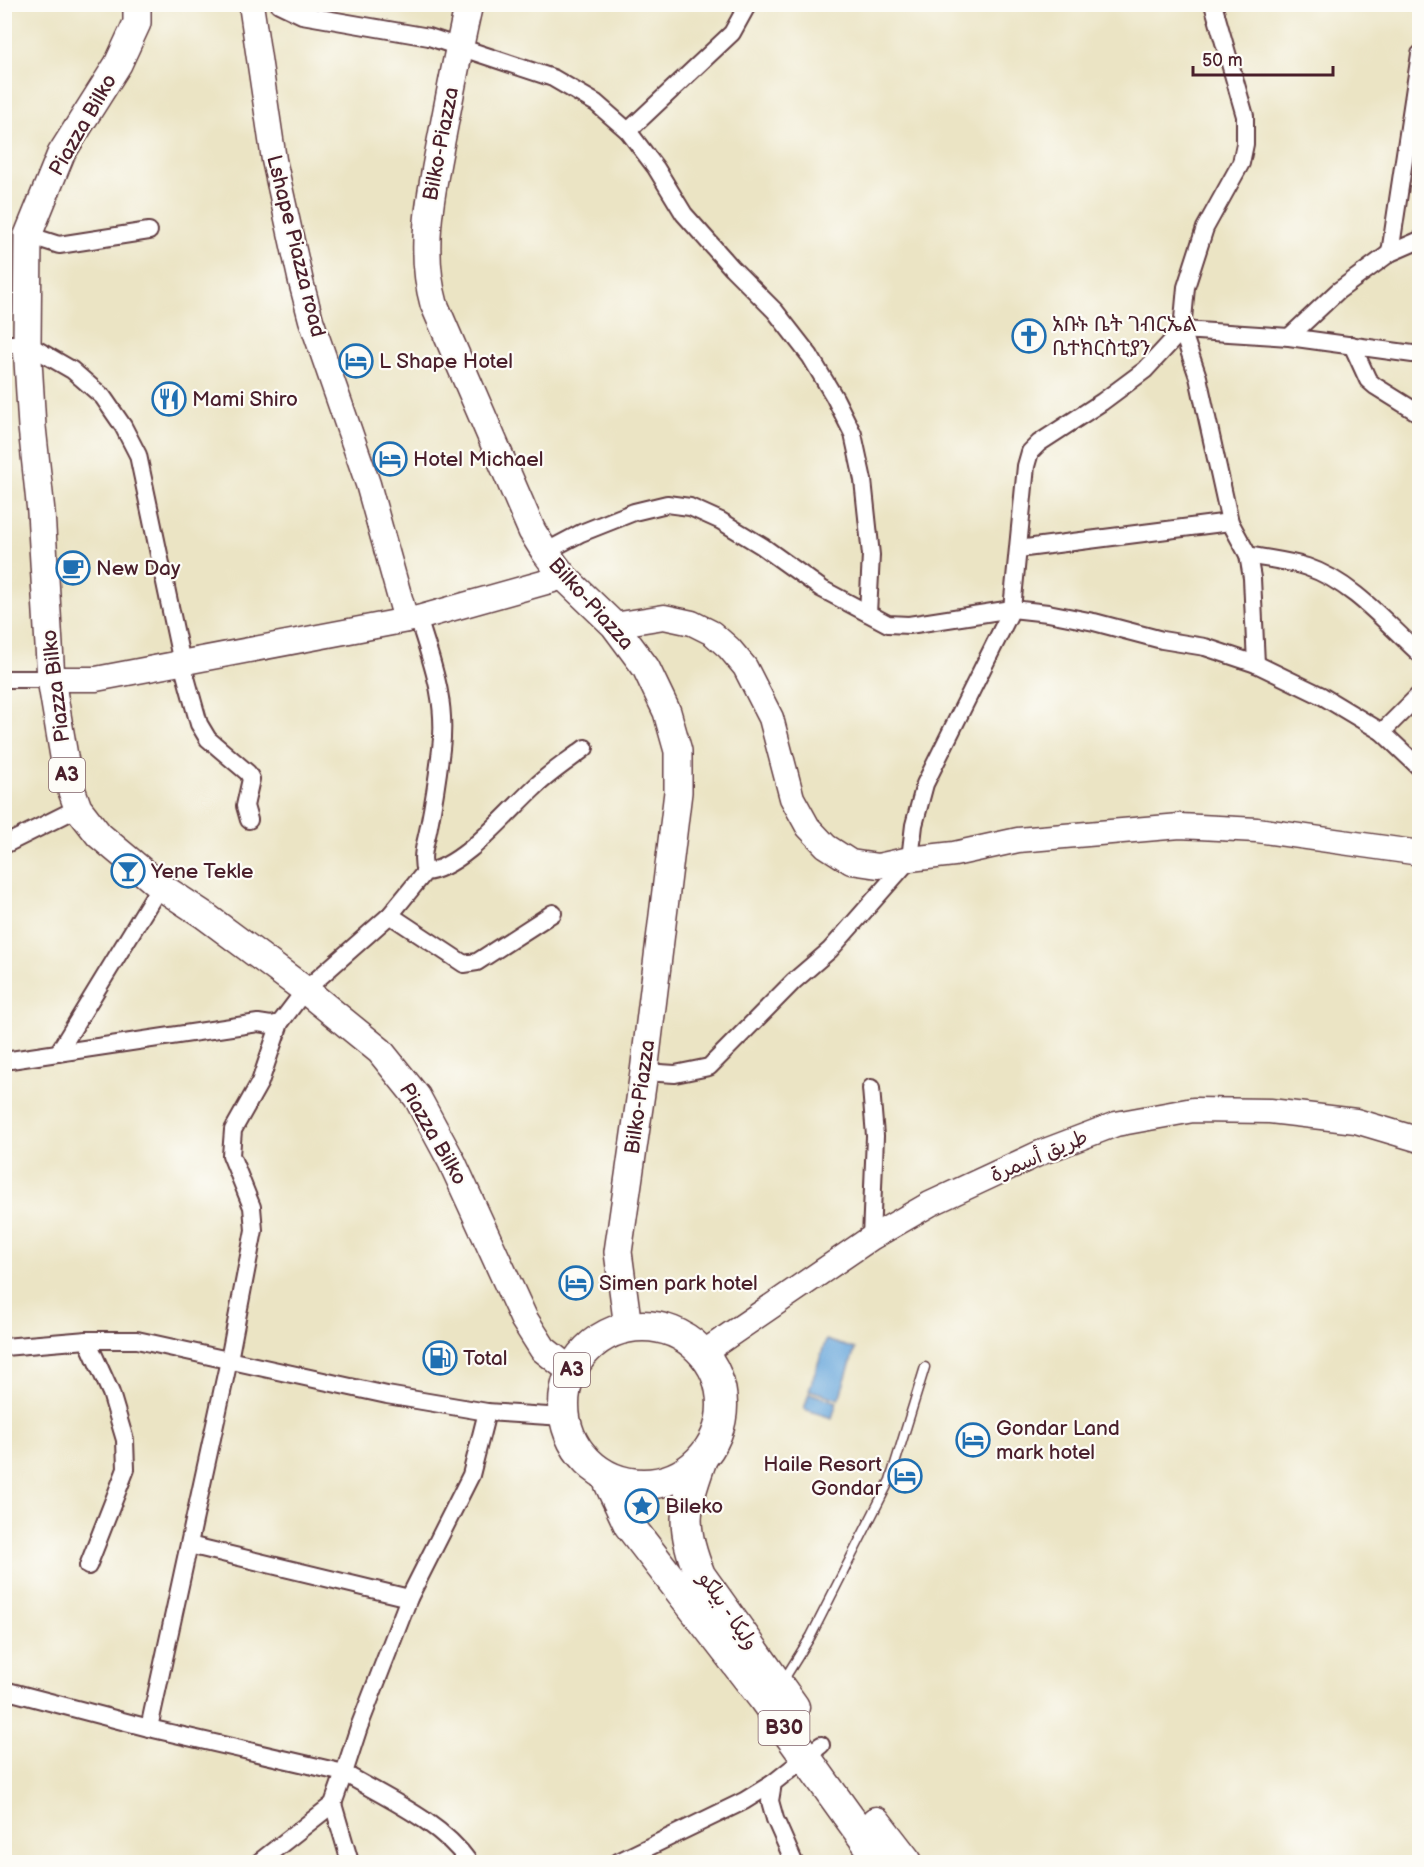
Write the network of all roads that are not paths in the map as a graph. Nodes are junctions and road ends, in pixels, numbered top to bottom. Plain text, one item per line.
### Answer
1 (137, 4) edge
2 (251, 4) edge
3 (279, 4) edge
4 (469, 4) edge
5 (748, 4) edge
6 (1213, 4) edge
7 (460, 46) junction
8 (1419, 54) edge
9 (628, 130) junction
10 (149, 231) dead end
11 (28, 235) junction
12 (1419, 240) edge
13 (1389, 253) junction
14 (1182, 330) junction
15 (1289, 336) junction
16 (16, 344) edge
17 (1352, 345) junction
18 (1419, 355) edge
19 (1419, 414) edge
20 (1230, 522) junction
21 (1018, 549) junction
22 (545, 552) junction
23 (1248, 555) junction
24 (564, 578) junction
25 (1012, 609) junction
26 (868, 613) junction
27 (412, 619) junction
28 (614, 625) junction
29 (1419, 654) edge
30 (182, 663) junction
31 (1256, 664) junction
32 (4, 679) edge
33 (51, 679) junction
34 (1419, 694) edge
35 (1382, 732) junction
36 (585, 748) dead end
37 (1419, 768) edge
38 (78, 808) junction
39 (249, 820) dead end
40 (4, 845) edge
41 (1419, 853) edge
42 (910, 859) junction
43 (425, 872) junction
44 (160, 886) junction
45 (554, 913) dead end
46 (390, 915) junction
47 (304, 990) junction
48 (280, 1023) junction
49 (58, 1053) junction
50 (4, 1061) edge
51 (644, 1072) junction
52 (872, 1088) dead end
53 (1419, 1140) edge
54 (871, 1238) junction
55 (628, 1327) junction
56 (87, 1340) junction
57 (4, 1347) edge
58 (704, 1353) junction
59 (229, 1360) junction
60 (925, 1367) dead end
61 (571, 1371) junction
62 (487, 1412) junction
63 (564, 1417) junction
64 (701, 1461) junction
65 (606, 1476) junction
66 (189, 1545) junction
67 (88, 1566) dead end
68 (409, 1598) junction
69 (4, 1690) edge
70 (772, 1692) junction
71 (149, 1728) junction
72 (813, 1751) junction
73 (344, 1773) junction
74 (773, 1783) junction
75 (333, 1804) junction
76 (259, 1863) edge
77 (350, 1863) edge
78 (469, 1863) edge
79 (618, 1863) edge
80 (794, 1863) edge
81 (881, 1863) edge
82 (907, 1863) edge

1 - 11 main road, Piazza Bilko / A3
2 - 27 street, Lshape Piazza road
3 - 7 street
4 - 7 main road, Bilko-Piazza
5 - 9 street
6 - 14 street
7 - 9 street
7 - 22 main road, Bilko-Piazza
8 - 13 street
9 - 26 street
10 - 11 street
11 - 16 main road, Piazza Bilko / A3
12 - 13 street
13 - 15 street
14 - 15 street
14 - 20 street
14 - 21 street
15 - 17 street
16 - 30 street
16 - 33 main road, Piazza Bilko / A3
17 - 18 street
17 - 19 street
20 - 21 street
20 - 23 street
21 - 25 street
22 - 24 main road, Bilko-Piazza
22 - 26 street
23 - 29 street
23 - 31 street
24 - 27 street
24 - 28 main road, Bilko-Piazza
25 - 26 street
25 - 31 street
25 - 42 street
27 - 30 street
27 - 43 street
28 - 42 street
28 - 51 main road, Bilko-Piazza
30 - 33 street
30 - 39 street
31 - 35 street
32 - 33 street
33 - 38 main road, Piazza Bilko / A3
34 - 35 street
35 - 37 street
36 - 43 street
38 - 40 street
38 - 44 main road, Piazza Bilko / A3
41 - 42 street
42 - 51 street
43 - 46 street
44 - 47 main road, Piazza Bilko / A3
44 - 49 street
45 - 46 street
46 - 47 street
47 - 48 street
47 - 61 main road, Piazza Bilko / A3
48 - 49 street
48 - 59 street
49 - 50 street
51 - 55 main road, Bilko-Piazza
52 - 54 street
53 - 54 street, طريق أسمرة
54 - 58 street, طريق أسمرة
55 - 58 highway, A3
55 - 61 highway, A3
56 - 57 street
56 - 59 street
56 - 67 street
58 - 64 highway, A3
59 - 62 street
59 - 66 street
60 - 70 lane
61 - 63 highway, A3
62 - 63 street
62 - 68 street
63 - 65 highway, A3
64 - 65 highway, A3
64 - 70 highway, وليكا - بيلكو / B30
65 - 70 highway, B30
66 - 68 street
66 - 71 street
68 - 73 street
69 - 71 street
70 - 72 highway, B30
71 - 73 street
72 - 74 street
72 - 81 highway, B30
72 - 82 highway, B30
73 - 75 street
73 - 78 street
74 - 79 street
74 - 80 street
75 - 76 street
75 - 77 street

